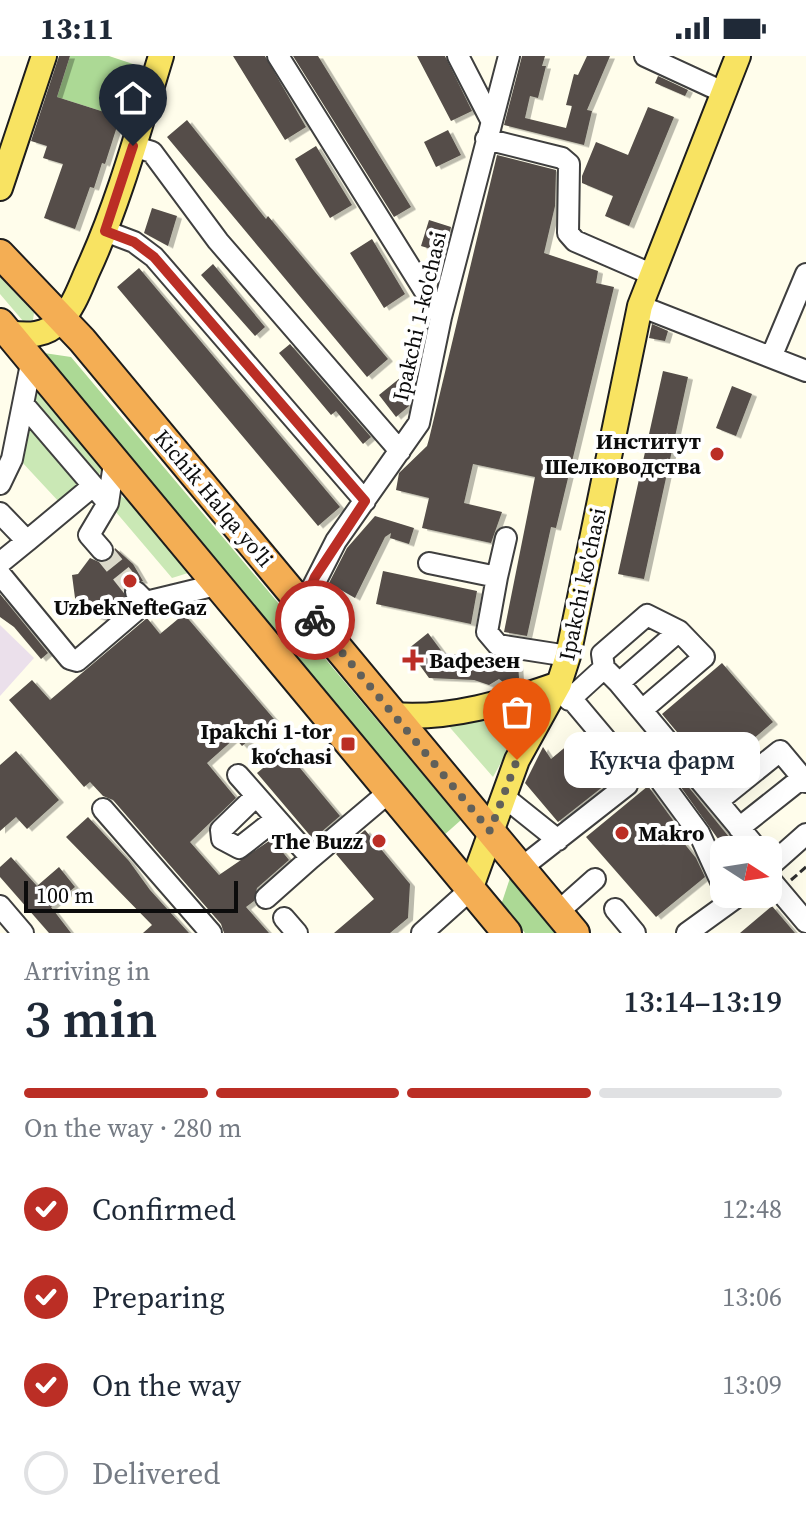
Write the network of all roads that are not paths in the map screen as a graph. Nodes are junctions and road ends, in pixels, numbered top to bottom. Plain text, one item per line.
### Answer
1 (44, 56) edge
2 (161, 56) edge
3 (278, 56) edge
4 (458, 56) edge
5 (509, 56) edge
6 (645, 56) edge
7 (738, 56) edge
8 (723, 92) junction
9 (488, 130) junction
10 (133, 146) junction
11 (0, 188) edge
12 (105, 231) junction
13 (0, 254) edge
14 (651, 274) junction
15 (806, 274) edge
16 (646, 308) junction
17 (441, 317) junction
18 (63, 318) junction
19 (4, 328) edge
20 (772, 355) junction
21 (31, 364) junction
22 (806, 371) edge
23 (24, 405) junction
24 (400, 451) junction
25 (114, 464) junction
26 (0, 484) edge
27 (93, 486) junction
28 (365, 501) junction
29 (108, 503) junction
30 (0, 513) edge
31 (506, 538) dead end
32 (27, 541) junction
33 (102, 550) tunnel mouth
34 (0, 563) edge
35 (429, 563) dead end
36 (0, 574) edge
37 (497, 577) junction
38 (216, 585) junction
39 (303, 606) junction
40 (679, 631) junction
41 (568, 656) junction
42 (604, 668) junction
43 (619, 683) junction
44 (564, 692) junction
45 (642, 710) junction
46 (393, 715) junction
47 (652, 769) dead end
48 (238, 775) dead end
49 (804, 780) edge
50 (389, 792) junction
51 (256, 796) junction
52 (503, 796) junction
53 (718, 801) junction
54 (103, 809) dead end
55 (276, 819) junction
56 (739, 828) junction
57 (490, 831) junction
58 (806, 834) edge
59 (745, 836) edge
60 (558, 840) junction
61 (710, 854) edge
62 (782, 857) edge
63 (311, 858) junction
64 (530, 861) dead end
65 (595, 879) dead end
66 (782, 888) edge
67 (470, 890) junction
68 (266, 898) dead end
69 (568, 903) dead end
70 (0, 906) edge
71 (715, 908) edge
72 (615, 909) dead end
73 (806, 922) edge
74 (23, 933) edge
75 (211, 933) edge
76 (422, 933) edge
77 (507, 933) edge
78 (575, 933) edge
79 (635, 933) edge
80 (687, 933) edge

1 - 11 main road
2 - 10 main road
3 - 17 street
4 - 9 street
5 - 9 street, Ipakchi 1-ko'chasi
6 - 8 street
7 - 8 main road, Ipakchi ko'chasi
8 - 14 main road, Ipakchi ko'chasi
9 - 14 street
9 - 17 street, Ipakchi 1-ko'chasi
10 - 12 main road
10 - 24 street
12 - 18 main road
12 - 28 street
13 - 18 highway, Kichik Halqa yo'li
14 - 16 main road, Ipakchi ko'chasi
15 - 20 street
16 - 20 street
16 - 41 main road, Ipakchi ko'chasi
17 - 24 street, Ipakchi 1-ko'chasi
18 - 19 main road
18 - 39 highway, Kichik Halqa yo'li
19 - 21 highway
20 - 22 street
21 - 23 street
21 - 25 highway
23 - 26 street
23 - 27 street
24 - 28 street, Ipakchi 1-ko'chasi
25 - 29 street
25 - 38 highway
27 - 29 street
27 - 32 street
28 - 39 street, Ipakchi 1-ko'chasi
29 - 33 street
30 - 32 street
31 - 37 street
32 - 34 street
35 - 37 street
36 - 38 street
37 - 41 street
38 - 50 highway
39 - 46 highway, Kichik Halqa yo'li
40 - 42 street
40 - 43 street
40 - 45 street
41 - 44 main road, Ipakchi ko'chasi
42 - 43 street
42 - 44 street
43 - 45 street
44 - 46 main road
44 - 52 main road, Ipakchi ko'chasi
44 - 60 street
45 - 53 street
46 - 57 highway, Kichik Halqa yo'li
47 - 61 street
48 - 51 street
49 - 53 street
49 - 56 street
50 - 63 street
50 - 67 highway
51 - 55 street
51 - 55 street
52 - 57 main road, Ipakchi ko'chasi
52 - 60 street
53 - 56 street
54 - 75 street
55 - 63 street
56 - 59 street
57 - 67 main road, Ipakchi ko'chasi
57 - 78 highway, Kichik Halqa yo'li
58 - 62 street
60 - 64 street
63 - 68 street
65 - 69 street
66 - 73 street
67 - 76 street
67 - 77 highway
70 - 74 street
71 - 80 street
72 - 79 street

